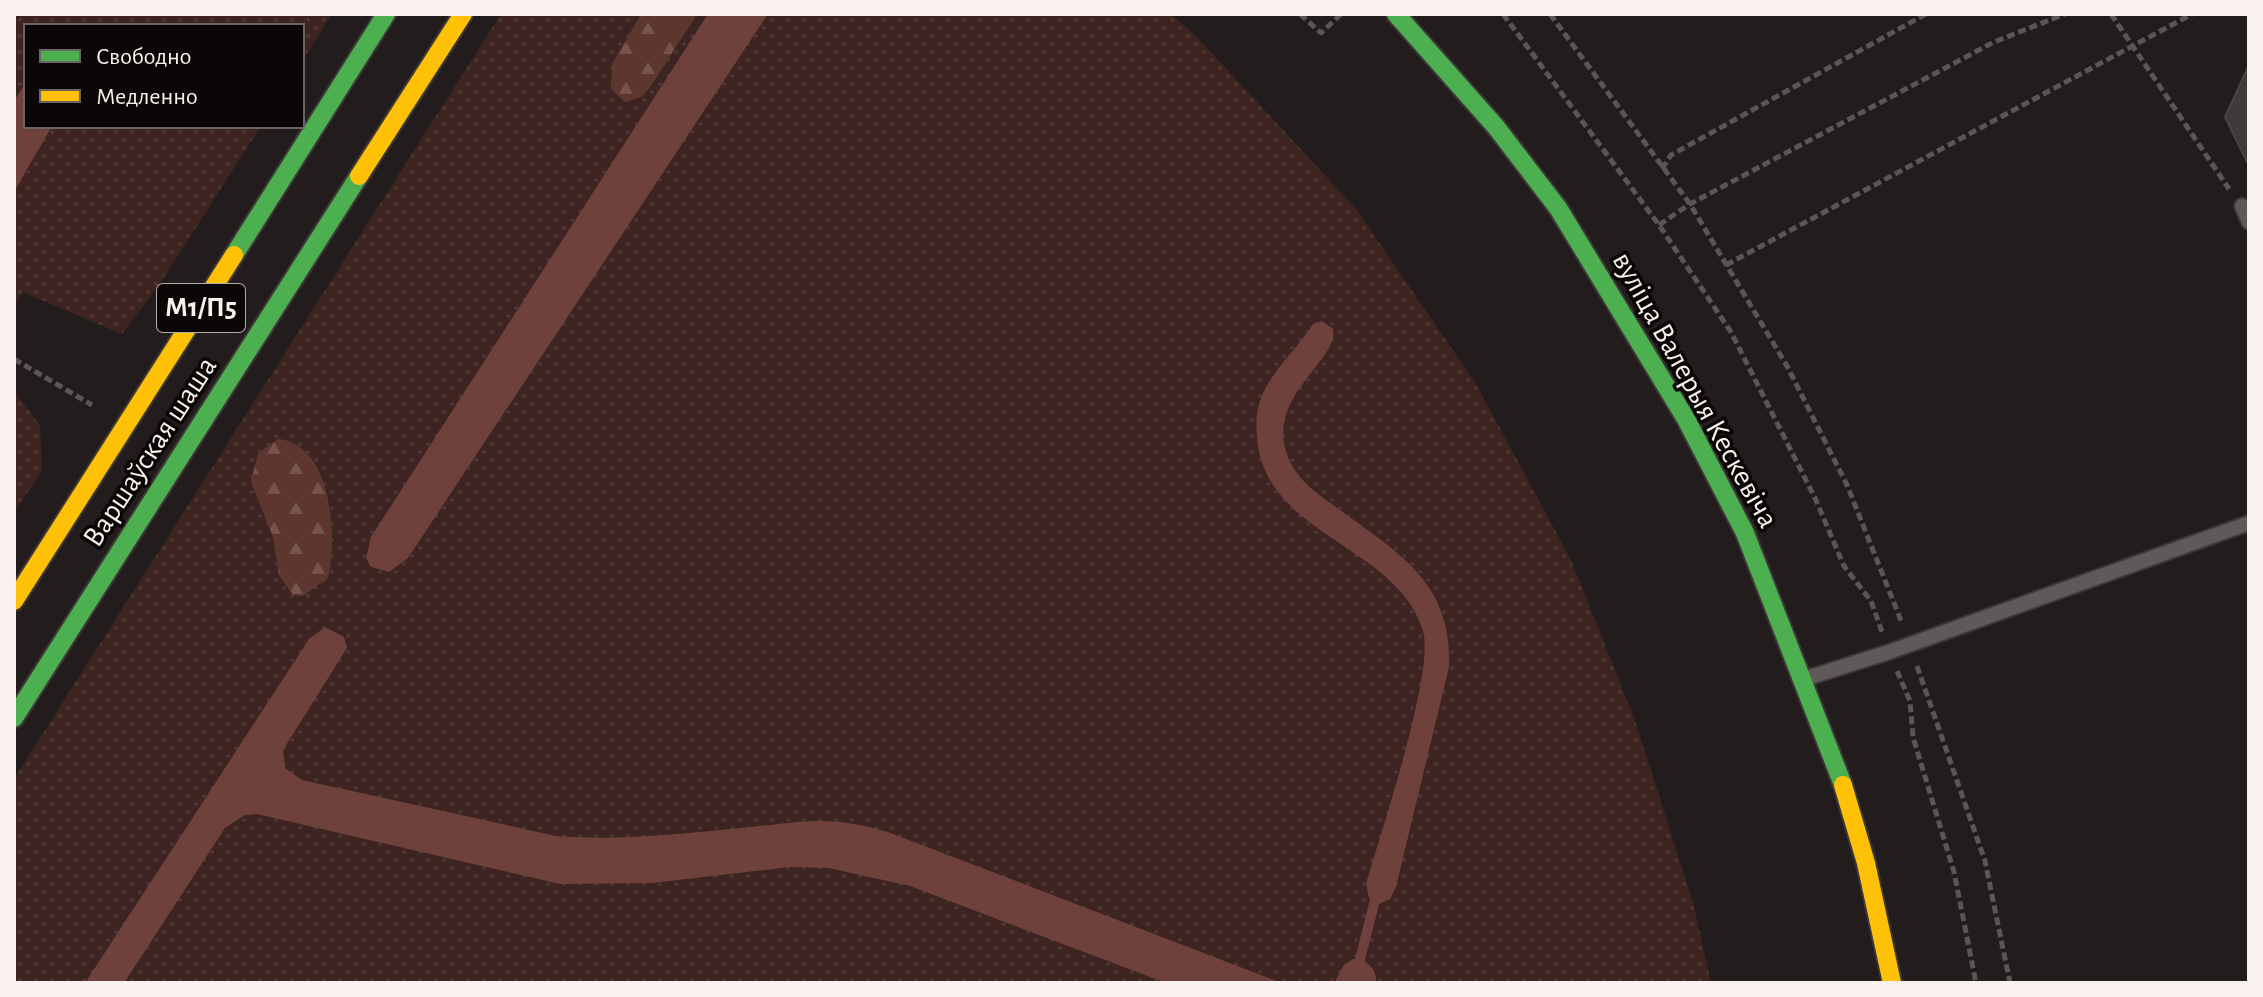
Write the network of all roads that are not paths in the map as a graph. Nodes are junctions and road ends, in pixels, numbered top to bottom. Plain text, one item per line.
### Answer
1 (386, 14) edge
2 (463, 14) edge
3 (1396, 14) edge
4 (2242, 206) road end
5 (2249, 222) edge
6 (2249, 523) edge
7 (14, 601) edge
8 (1804, 679) junction
9 (14, 718) edge
10 (1892, 983) edge

1 - 7 main road, Варшаўская шаша / М1/П5
2 - 9 main road, Варшаўская шаша / М1/П5
3 - 8 main road, вуліца Валерыя Кескевіча
4 - 5 lane
6 - 8 lane
8 - 10 main road, вуліца Валерыя Кескевіча

